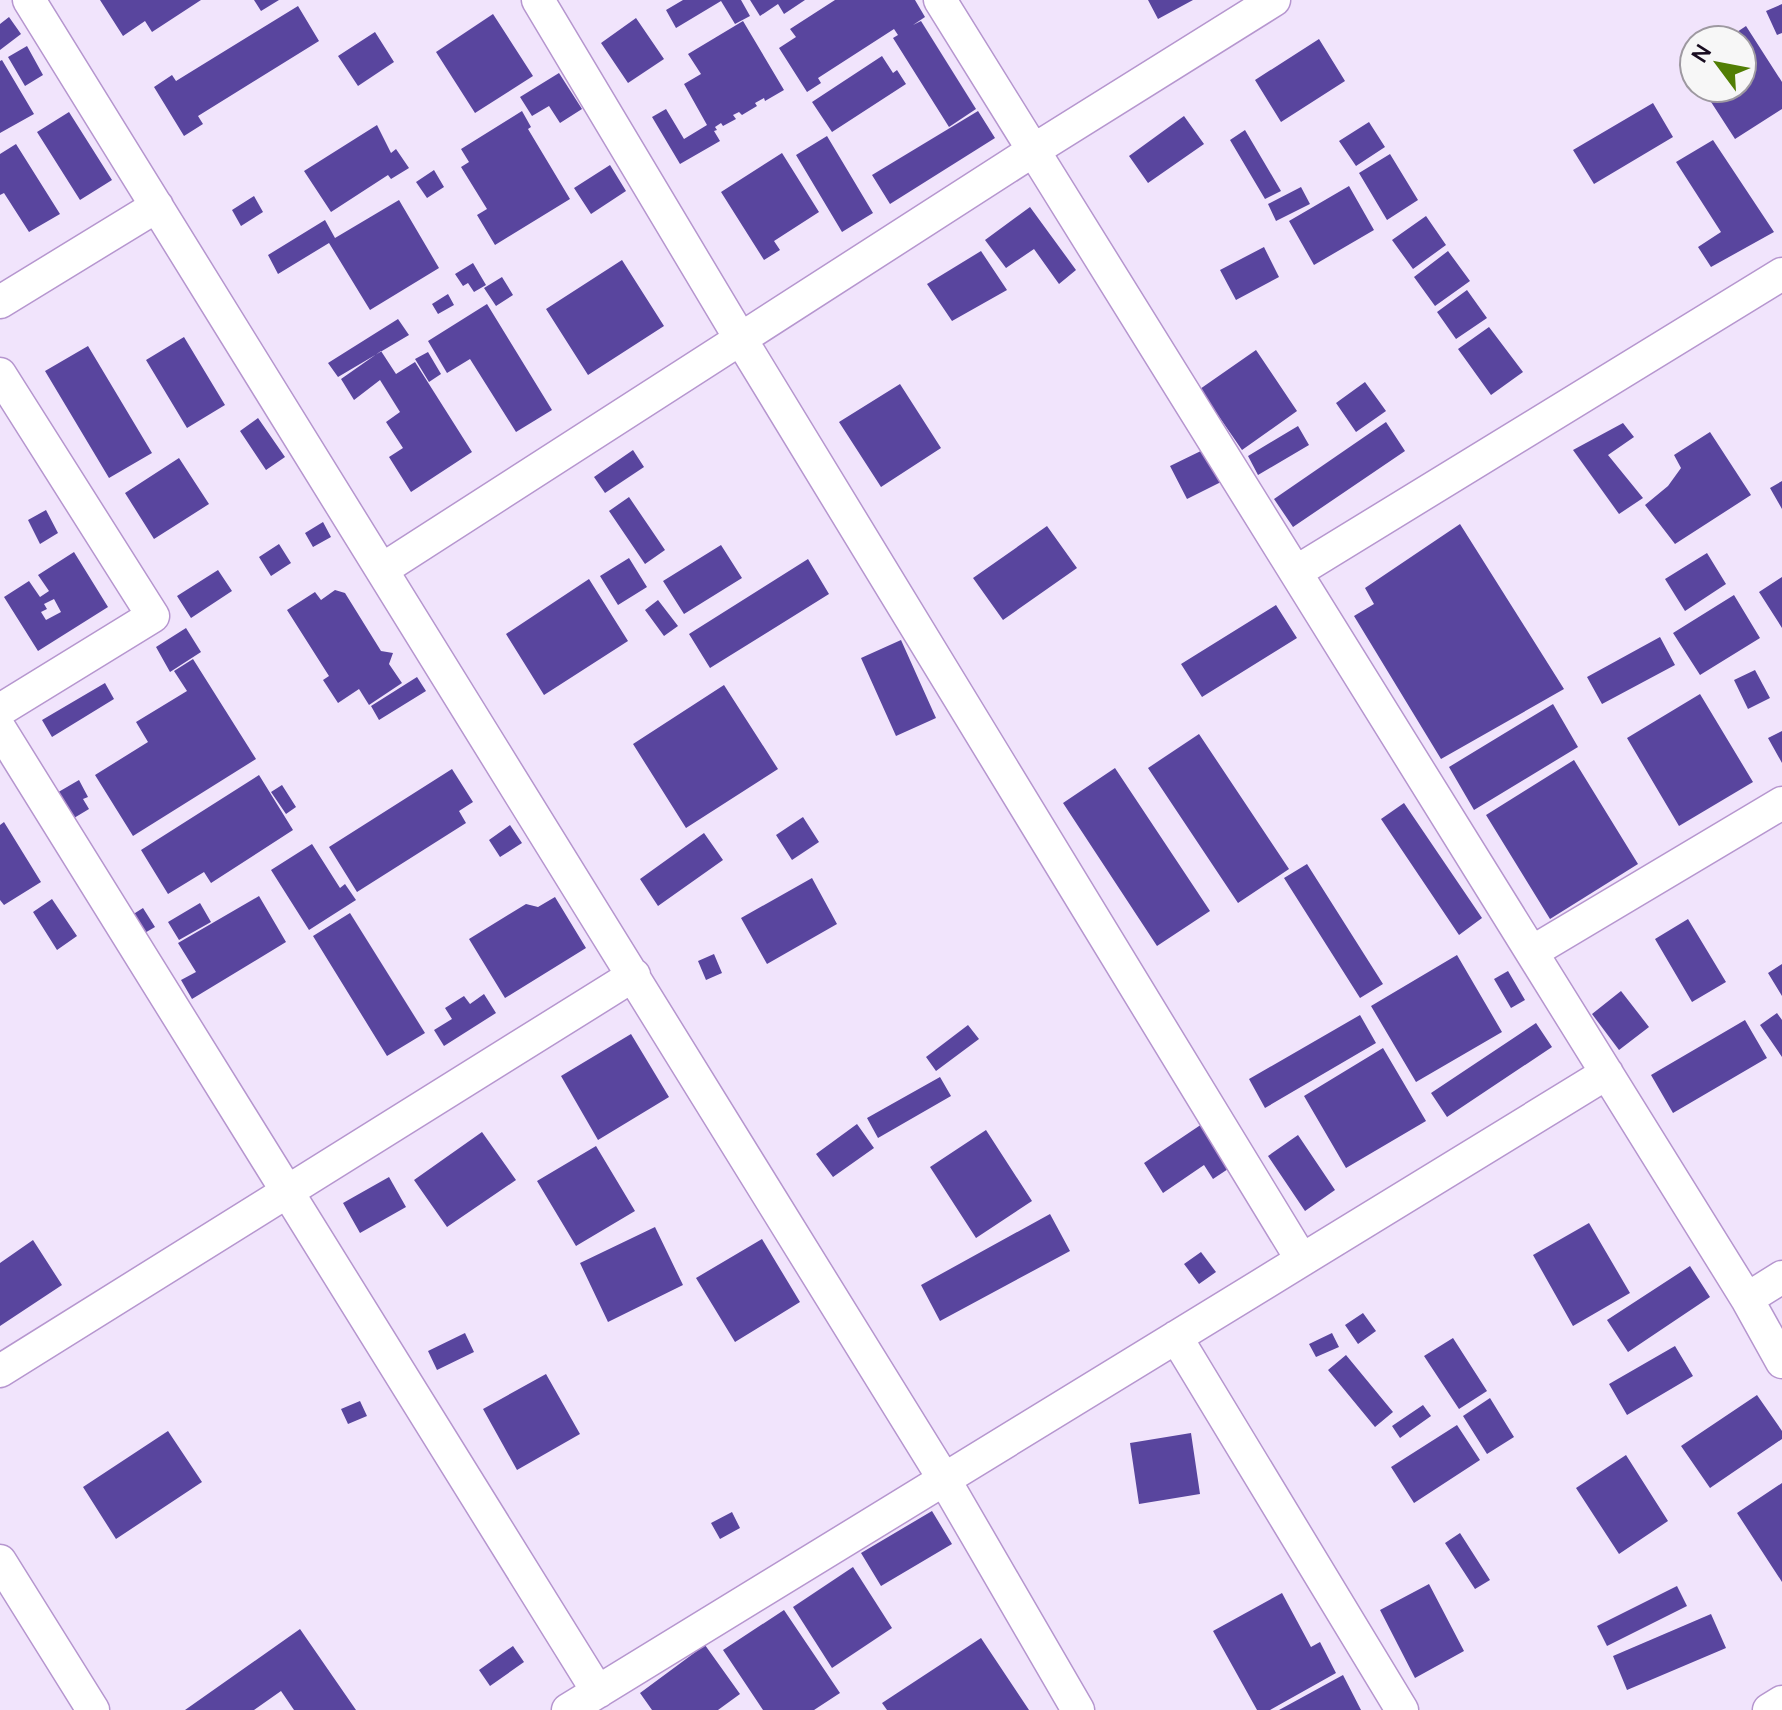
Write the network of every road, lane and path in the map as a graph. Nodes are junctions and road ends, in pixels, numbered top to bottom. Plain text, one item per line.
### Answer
1 (29, 0) edge
2 (538, 0) edge
3 (940, 0) edge
4 (1274, 0) edge
5 (1034, 150) junction
6 (157, 206) junction
7 (1782, 274) edge
8 (0, 302) edge
9 (740, 338) junction
10 (0, 374) edge
11 (383, 569) junction
12 (1296, 572) junction
13 (0, 710) edge
14 (0, 729) edge
15 (1782, 803) edge
16 (1532, 952) junction
17 (634, 975) junction
18 (1607, 1073) junction
19 (289, 1191) junction
20 (1302, 1260) junction
21 (1782, 1277) edge
22 (1747, 1299) junction
23 (1176, 1337) junction
24 (1782, 1362) edge
25 (0, 1371) edge
26 (944, 1479) junction
27 (0, 1561) edge
28 (598, 1692) junction
29 (1782, 1702) edge
30 (93, 1710) edge
31 (568, 1710) edge
32 (1078, 1710) edge
33 (1402, 1710) edge
34 (1769, 1710) edge

1 - 6 street
2 - 9 street
3 - 5 street
4 - 5 street
5 - 9 street
5 - 12 street
6 - 8 street
6 - 11 street
7 - 12 street
9 - 11 street
9 - 20 street
10 - 13 street
11 - 17 street
12 - 16 street
14 - 19 street
15 - 16 street
16 - 18 street
17 - 19 street
17 - 26 street
18 - 20 street
18 - 22 street
19 - 25 street
19 - 28 street
20 - 23 street
21 - 22 street
22 - 24 street
23 - 26 street
23 - 33 street
26 - 28 street
26 - 32 street
27 - 30 street
28 - 31 street
29 - 34 street

